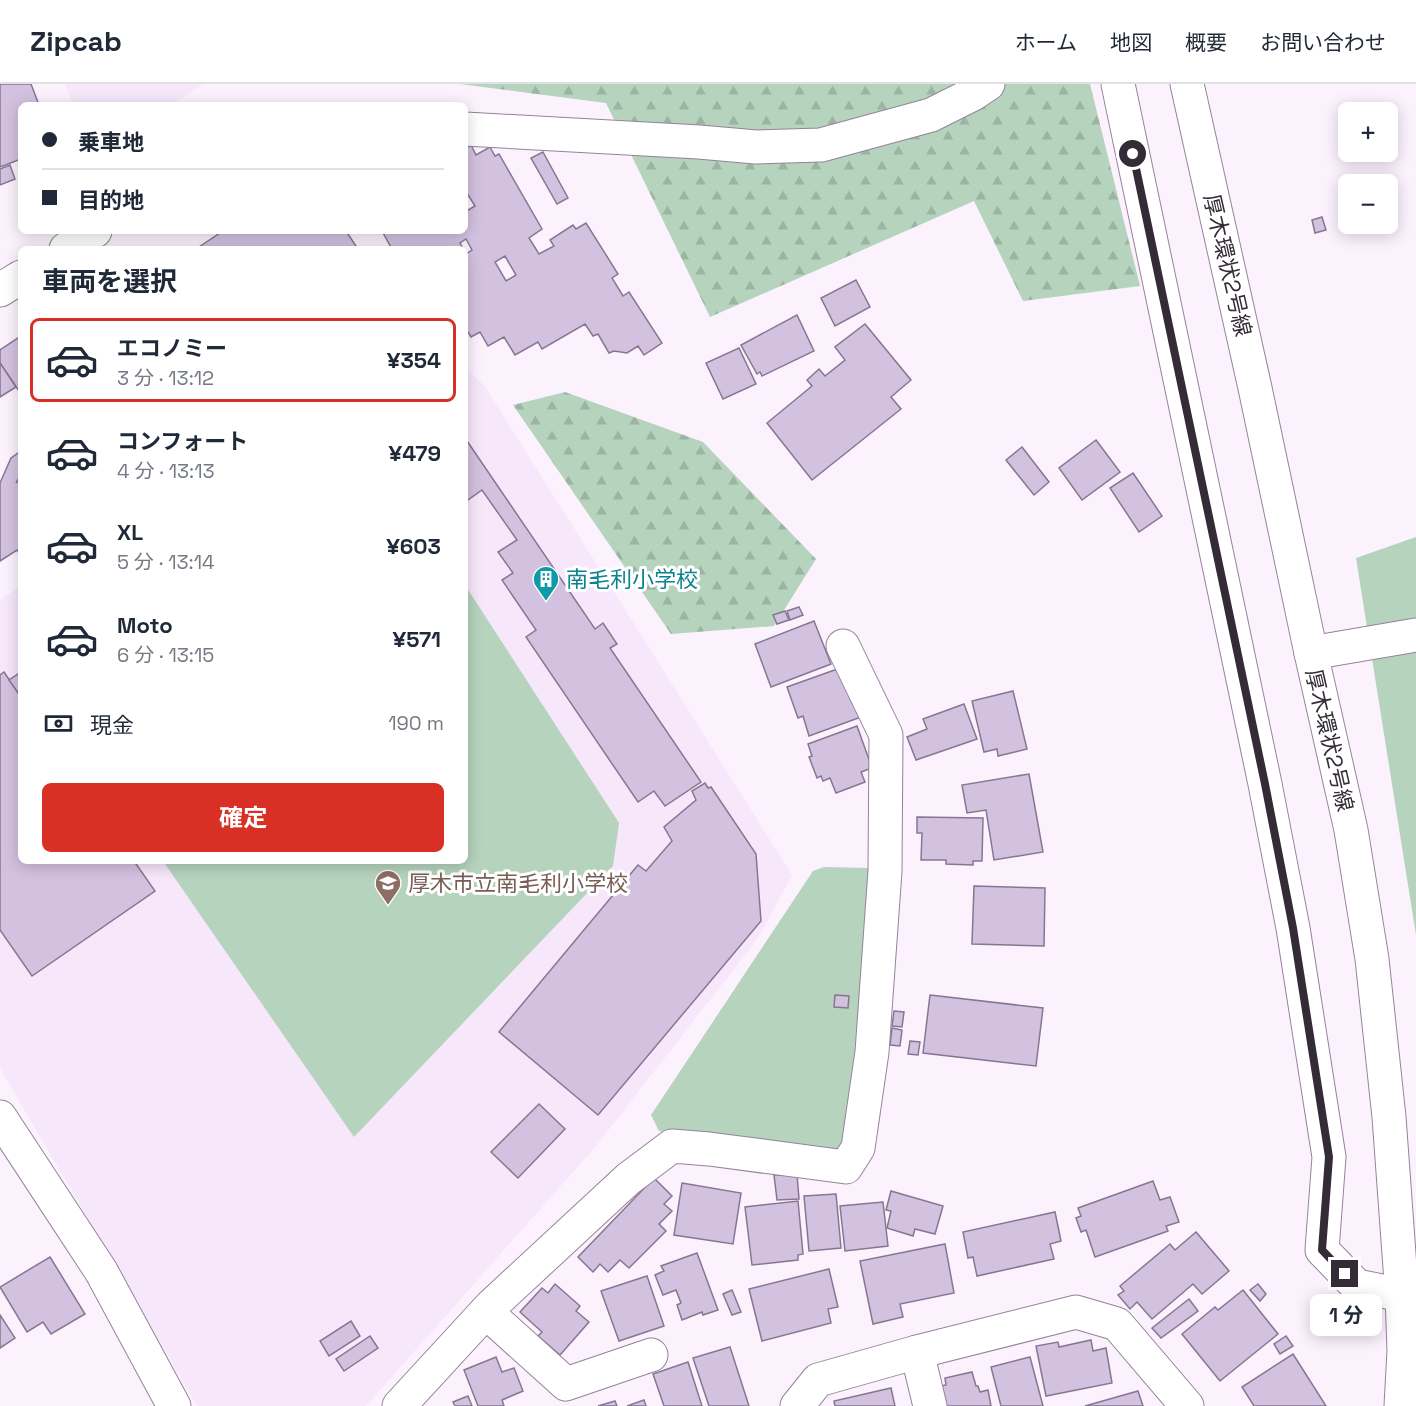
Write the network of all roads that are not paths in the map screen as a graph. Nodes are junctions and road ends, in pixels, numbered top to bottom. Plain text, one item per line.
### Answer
1 (988, 84) edge
2 (1118, 84) edge
3 (1187, 84) edge
4 (468, 129) edge
5 (90, 234) edge
6 (71, 246) edge
7 (18, 279) edge
8 (0, 290) edge
9 (1416, 635) edge
10 (843, 646) dead end
11 (1311, 653) junction
12 (0, 1117) edge
13 (1402, 1295) junction
14 (486, 1312) junction
15 (917, 1352) junction
16 (651, 1355) dead end
17 (174, 1406) edge
18 (399, 1406) edge
19 (797, 1406) edge
20 (930, 1406) edge
21 (1187, 1406) edge
22 (1401, 1406) edge

1 - 4 street
2 - 13 street
3 - 11 street, 厚木環状2号線
5 - 6 street
7 - 8 street
9 - 11 street
10 - 14 street
11 - 13 street, 厚木環状2号線
12 - 17 street
13 - 22 street, 厚木環状2号線
14 - 16 street
14 - 18 street
15 - 19 street
15 - 20 street
15 - 21 street

